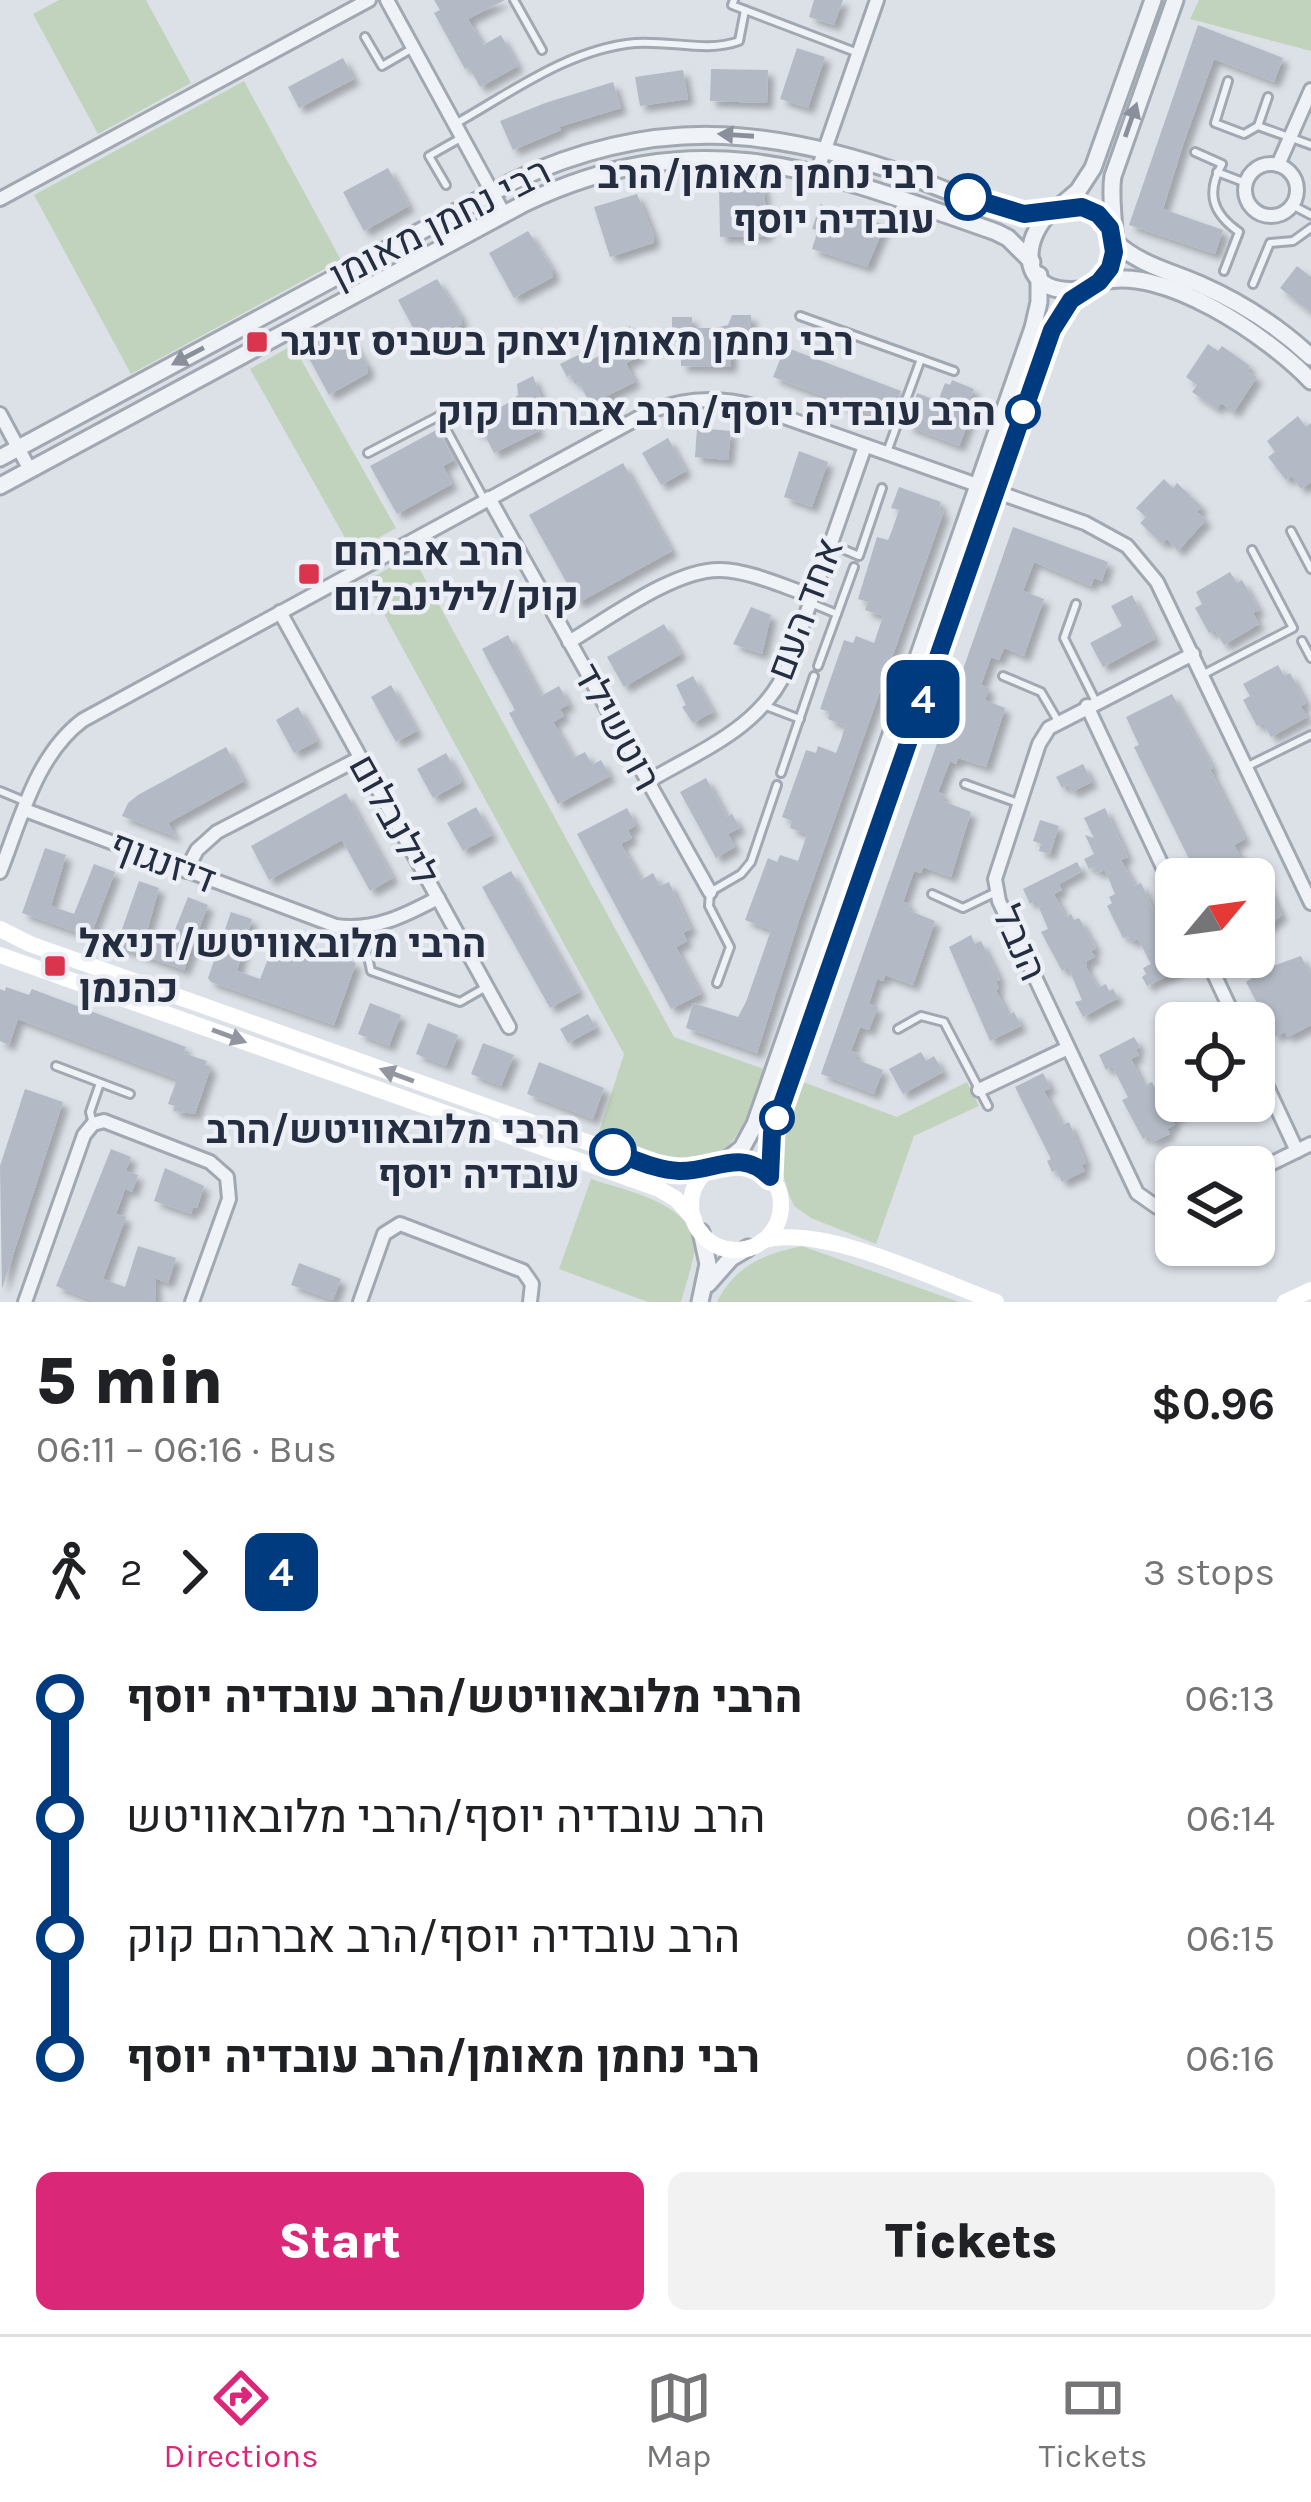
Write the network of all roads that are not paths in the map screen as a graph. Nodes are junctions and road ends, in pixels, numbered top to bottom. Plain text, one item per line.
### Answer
1 (368, 0) edge
2 (387, 0) edge
3 (514, 0) edge
4 (734, 0) edge
5 (877, 0) edge
6 (1153, 0) edge
7 (1175, 0) edge
8 (745, 10) junction
9 (365, 37) dead end
10 (413, 48) junction
11 (542, 50) dead end
12 (858, 53) junction
13 (1228, 81) dead end
14 (1311, 90) edge
15 (1268, 97) dead end
16 (1258, 126) junction
17 (459, 130) junction
18 (1291, 138) junction
19 (1311, 145) edge
20 (825, 149) junction
21 (1195, 152) dead end
22 (1278, 166) junction
23 (817, 172) junction
24 (1217, 172) junction
25 (1246, 183) junction
26 (446, 185) dead end
27 (492, 192) junction
28 (0, 199) edge
29 (1292, 205) junction
30 (1055, 210) junction
31 (504, 214) junction
32 (1311, 215) edge
33 (1311, 228) edge
34 (1113, 237) junction
35 (1036, 268) junction
36 (1223, 271) dead end
37 (1253, 284) dead end
38 (1093, 285) junction
39 (800, 316) dead end
40 (921, 359) junction
41 (1309, 368) edge
42 (954, 371) dead end
43 (0, 414) edge
44 (865, 446) junction
45 (18, 448) junction
46 (368, 453) dead end
47 (886, 453) junction
48 (0, 458) edge
49 (30, 470) junction
50 (0, 486) edge
51 (978, 486) junction
52 (883, 488) dead end
53 (995, 492) junction
54 (487, 499) junction
55 (1292, 531) dead end
56 (831, 544) junction
57 (1252, 550) dead end
58 (854, 567) dead end
59 (1311, 569) edge
60 (811, 600) junction
61 (1076, 604) dead end
62 (280, 612) junction
63 (837, 614) junction
64 (1302, 641) dead end
65 (569, 642) junction
66 (1193, 654) junction
67 (1311, 658) edge
68 (818, 666) dead end
69 (1203, 675) junction
70 (814, 676) dead end
71 (1004, 676) dead end
72 (1091, 704) junction
73 (766, 706) junction
74 (800, 719) junction
75 (1058, 721) junction
76 (1311, 735) edge
77 (360, 758) junction
78 (1246, 767) junction
79 (781, 773) dead end
80 (647, 782) junction
81 (964, 784) dead end
82 (777, 785) dead end
83 (0, 791) edge
84 (1018, 803) junction
85 (27, 806) junction
86 (1160, 858) edge
87 (186, 871) junction
88 (0, 872) edge
89 (710, 892) junction
90 (997, 892) junction
91 (932, 894) dead end
92 (438, 898) junction
93 (1311, 903) edge
94 (0, 928) edge
95 (362, 928) junction
96 (0, 956) edge
97 (717, 983) dead end
98 (486, 987) junction
99 (508, 1027) dead end
100 (898, 1029) dead end
101 (1068, 1048) junction
102 (56, 1066) dead end
103 (100, 1083) junction
104 (980, 1090) junction
105 (130, 1094) dead end
106 (1275, 1096) edge
107 (988, 1106) dead end
108 (93, 1124) junction
109 (1304, 1148) edge
110 (727, 1160) junction
111 (1275, 1162) edge
112 (708, 1169) junction
113 (770, 1177) junction
114 (779, 1196) junction
115 (1155, 1205) edge
116 (697, 1226) junction
117 (823, 1239) junction
118 (755, 1244) junction
119 (1311, 1290) edge
120 (701, 1297) edge
121 (25, 1302) edge
122 (192, 1302) edge
123 (359, 1302) edge
124 (530, 1302) edge
125 (996, 1302) edge
126 (1285, 1302) edge

1 - 28 street
2 - 10 street
3 - 11 lane
4 - 8 lane
5 - 12 street
6 - 30 street
34 -> 7 street
8 - 12 lane
8 - 17 lane
9 - 10 lane
10 - 17 street
12 - 20 street
13 - 16 lane
14 - 18 street
15 - 16 lane
16 - 18 lane
17 - 26 lane
17 - 27 street
18 - 19 lane
18 - 22 street
20 - 23 street
20 -> 27 street, רבי נחמן מאומן
20 - 30 street, רבי נחמן מאומן
21 - 24 lane
22 - 25 street
22 - 29 street
23 - 31 street, רבי נחמן מאומן
23 - 35 street, רבי נחמן מאומן
24 - 25 lane
24 - 36 lane
25 - 29 street
27 - 31 street
27 -> 45 street, רבי נחמן מאומן
29 - 32 lane
30 - 34 street
30 - 35 street
31 - 49 street, רבי נחמן מאומן
33 - 37 lane
34 - 38 street
34 - 41 street
35 - 38 street
35 - 51 street
38 - 41 street
38 - 53 street
39 - 40 lane
40 - 42 lane
40 - 47 lane
43 - 45 street
44 - 47 street
44 - 54 street
44 - 56 street, אחד העם
45 - 48 street, רבי נחמן מאומן
45 - 49 street
46 - 54 lane
47 - 51 street
49 - 50 street, רבי נחמן מאומן
51 - 53 street
51 - 110 street
52 - 56 lane
53 - 66 street
53 - 113 street
54 - 62 street
54 - 65 street, רוטשילד
55 - 59 lane
56 - 60 street, אחד העם
57 - 69 lane
58 - 63 lane
60 - 63 lane
60 - 65 street
60 - 73 street, אחד העם
61 - 72 lane
62 - 77 street, לילנבלום
62 - 85 street
63 - 68 lane
64 - 67 lane
65 - 80 street, רוטשילד
66 - 69 street
66 - 72 street
69 - 78 street
70 - 74 lane
71 - 75 lane
72 - 75 street
72 - 86 street
73 - 74 lane
73 - 80 street, אחד העם
74 - 79 lane
75 - 84 street, הנבל
76 - 78 lane
77 - 87 street
77 - 92 street, לילנבלום
78 - 93 street
80 - 89 street, רוטשילד
81 - 84 lane
82 - 89 lane
83 - 85 lane
84 - 90 street, הנבל
85 - 87 street, דיזנגוף
85 - 88 street
87 - 95 street, דיזנגוף
89 - 97 lane
90 - 91 lane
90 - 101 street, הנבל
92 - 95 street
92 - 98 street, לילנבלום
112 -> 94 main road
95 - 98 lane
96 -> 116 main road
98 - 99 street, לילנבלום
100 - 104 lane
101 - 104 street
101 - 115 street, הנבל
102 - 103 lane
103 - 105 lane
103 - 108 lane
104 - 107 lane
106 - 109 street
108 - 121 street
108 - 122 street
109 - 111 street
110 - 112 main road
110 - 113 main road
112 - 116 main road
113 - 114 main road
114 - 117 main road
114 - 118 main road
116 - 118 main road
116 - 120 street
117 - 118 main road
117 - 125 main road
118 - 120 street
119 - 126 main road
123 - 124 street

